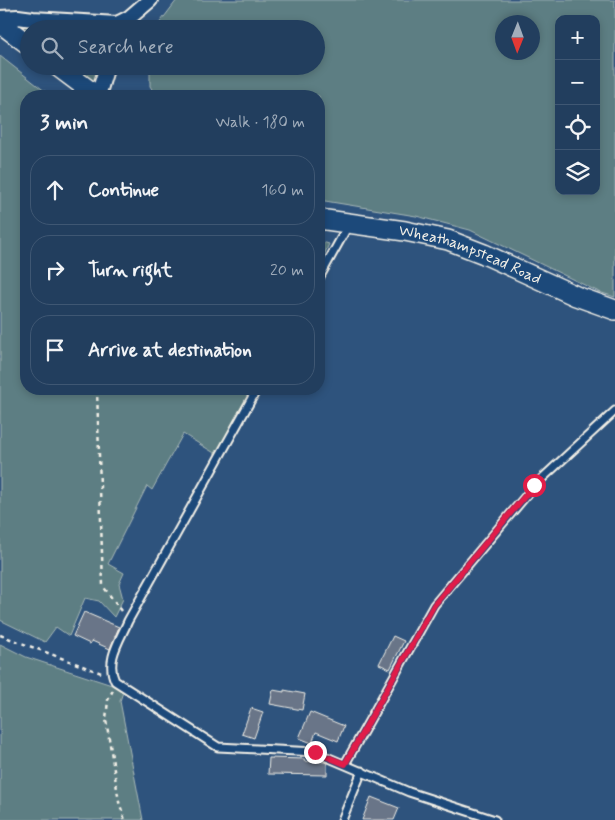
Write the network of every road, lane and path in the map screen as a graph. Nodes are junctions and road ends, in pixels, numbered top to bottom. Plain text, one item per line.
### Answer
1 (150, 0) edge
2 (0, 18) edge
3 (33, 20) edge
4 (126, 20) edge
5 (0, 23) edge
6 (20, 38) edge
7 (70, 75) edge
8 (104, 75) edge
9 (90, 90) edge
10 (100, 90) edge
11 (325, 220) edge
12 (349, 224) junction
13 (325, 267) edge
14 (615, 310) edge
15 (97, 395) edge
16 (254, 395) edge
17 (615, 412) edge
18 (128, 621) junction
19 (0, 634) edge
20 (115, 681) junction
21 (345, 764) junction
22 (362, 771) junction
23 (125, 820) edge
24 (342, 820) edge
25 (495, 820) edge

1 - 4 street
2 - 3 street
5 - 6 street
7 - 9 street
8 - 10 street
11 - 12 street, Wheathampstead Road
12 - 13 lane
12 - 14 street, Wheathampstead Road
15 - 18 path
16 - 18 lane
17 - 21 lane
18 - 20 lane
19 - 20 path
20 - 21 lane
20 - 23 path
21 - 22 lane
22 - 24 lane
22 - 25 lane

